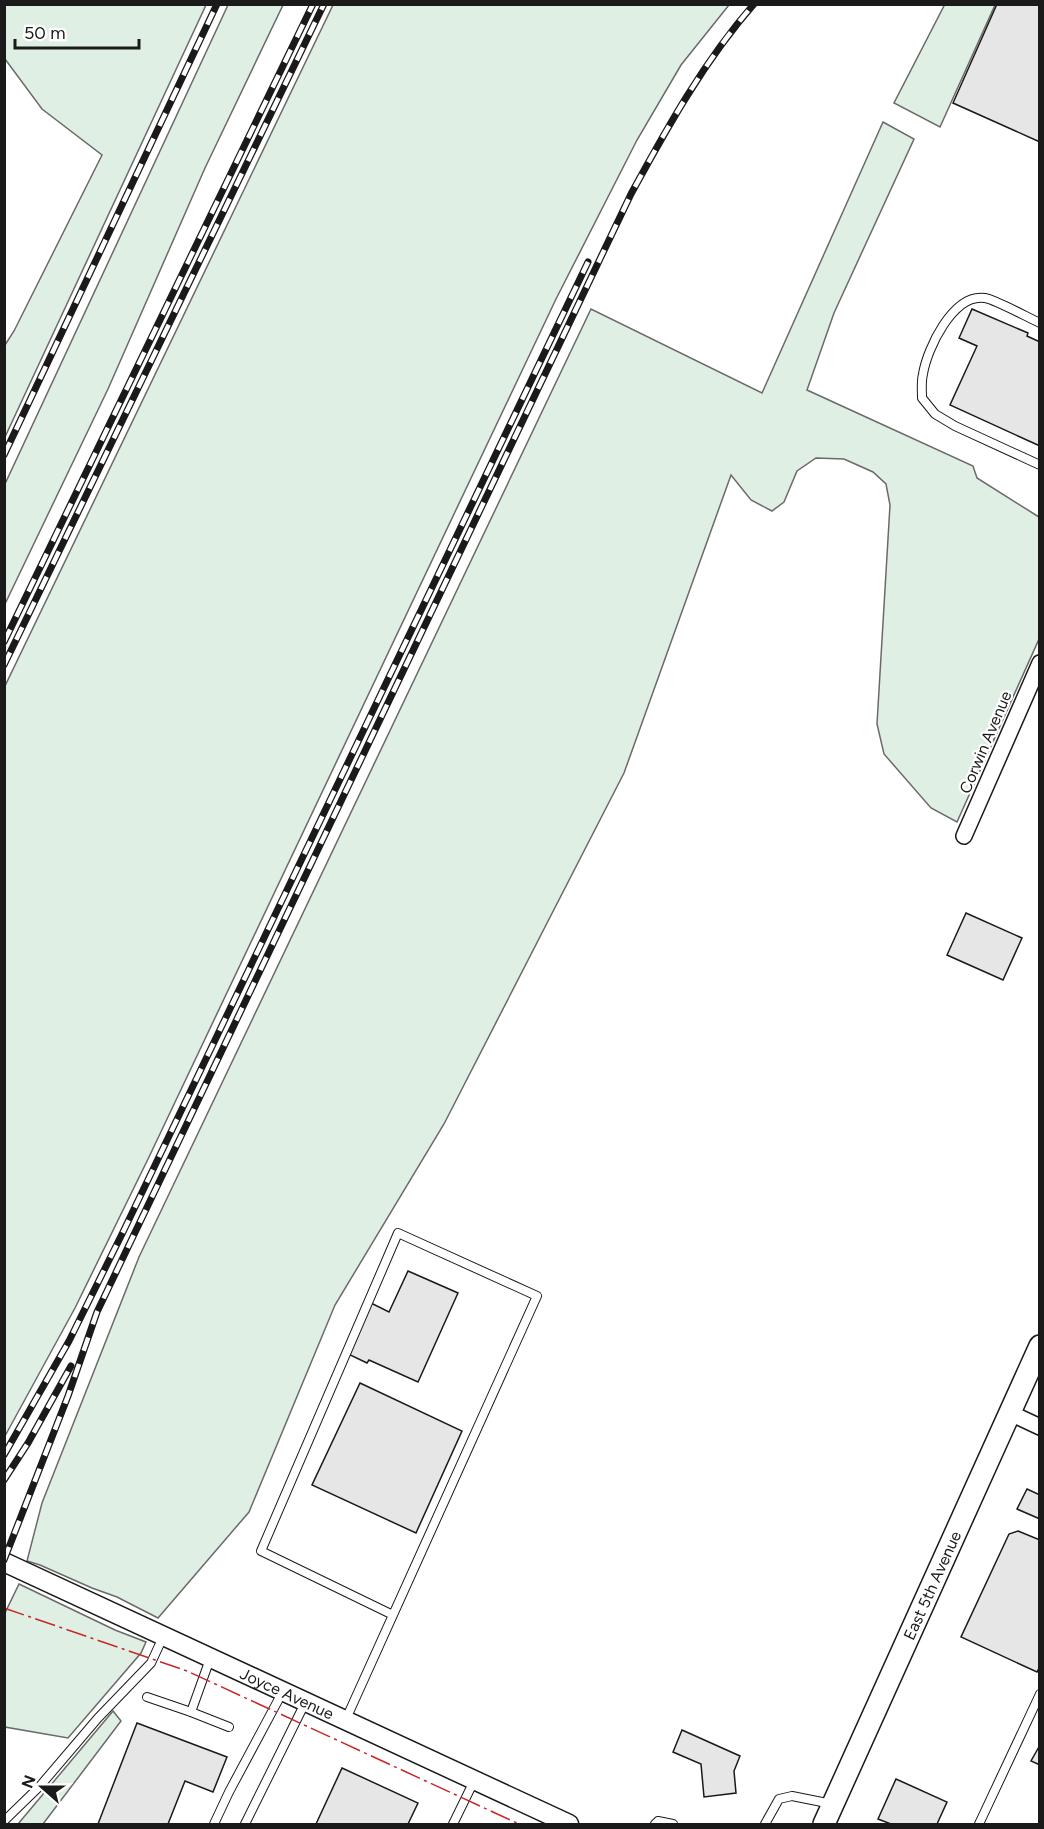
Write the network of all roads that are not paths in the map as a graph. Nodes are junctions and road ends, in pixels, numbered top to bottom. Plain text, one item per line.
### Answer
1 (1040, 323) edge
2 (1040, 465) edge
3 (1040, 663) edge
4 (964, 836) dead end
5 (1040, 1346) edge
6 (1010, 1413) junction
7 (1040, 1427) edge
8 (4, 1562) edge
9 (393, 1616) junction
10 (164, 1636) junction
11 (210, 1657) junction
12 (283, 1691) junction
13 (1040, 1694) edge
14 (147, 1697) dead end
15 (306, 1702) junction
16 (191, 1712) junction
17 (345, 1721) junction
18 (229, 1727) dead end
19 (474, 1781) junction
20 (834, 1804) junction
21 (4, 1821) edge
22 (214, 1824) edge
23 (245, 1824) edge
24 (453, 1824) edge
25 (569, 1824) edge
26 (655, 1824) edge
27 (673, 1824) edge
28 (765, 1824) edge
29 (824, 1824) edge
30 (979, 1824) edge

1 - 2 lane
3 - 4 street, Corwin Avenue
5 - 6 main road, East 5th Avenue
6 - 7 street
6 - 20 main road, East 5th Avenue
8 - 10 street, Joyce Avenue
9 - 9 lane
9 - 17 lane
10 - 11 street, Joyce Avenue
10 - 21 lane
11 - 12 street, Joyce Avenue
11 - 16 lane
12 - 15 street, Joyce Avenue
12 - 22 lane
13 - 30 lane
14 - 16 lane
15 - 17 street, Joyce Avenue
15 - 23 lane
16 - 18 lane
17 - 19 street, Joyce Avenue
19 - 24 lane
19 - 25 street, Joyce Avenue
20 - 28 lane
20 - 29 main road, East 5th Avenue
26 - 27 lane

